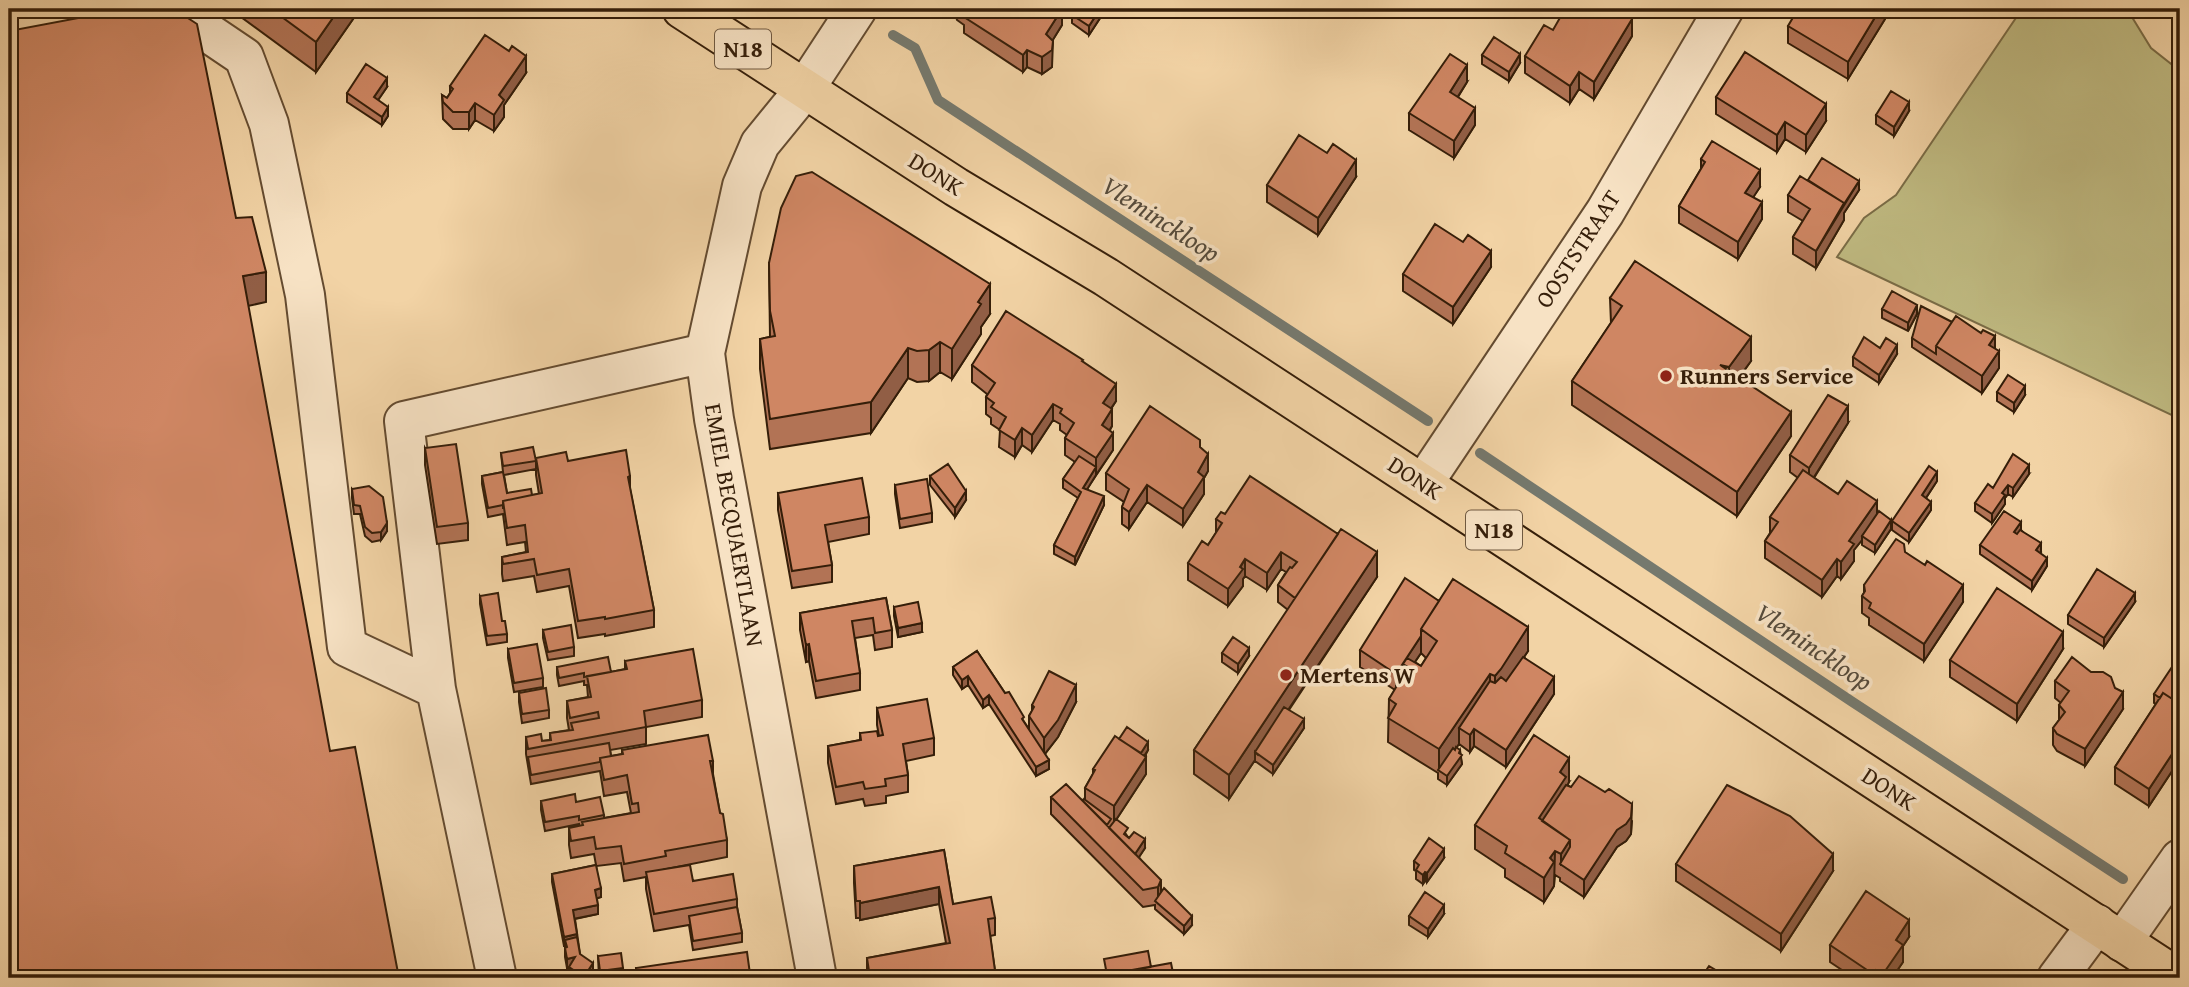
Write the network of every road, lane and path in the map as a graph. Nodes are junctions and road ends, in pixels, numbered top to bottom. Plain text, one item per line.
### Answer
1 (173, 9) edge
2 (682, 9) edge
3 (857, 9) edge
4 (1724, 9) edge
5 (804, 90) junction
6 (705, 353) junction
7 (1423, 484) junction
8 (436, 689) junction
9 (2180, 859) edge
10 (2110, 933) junction
11 (497, 978) edge
12 (817, 978) edge
13 (2057, 978) edge
14 (2178, 978) edge

1 - 8 street
2 - 5 main road, DONK / N18
3 - 5 street, EMIEL BECQUAERTLAAN
4 - 7 street, OOSTSTRAAT
5 - 6 street, EMIEL BECQUAERTLAAN
5 - 7 main road, DONK / N18
6 - 8 street
6 - 12 street, EMIEL BECQUAERTLAAN
7 - 10 main road, DONK / N18
8 - 11 street
9 - 10 street
10 - 13 street
10 - 14 main road, DONK / N18

